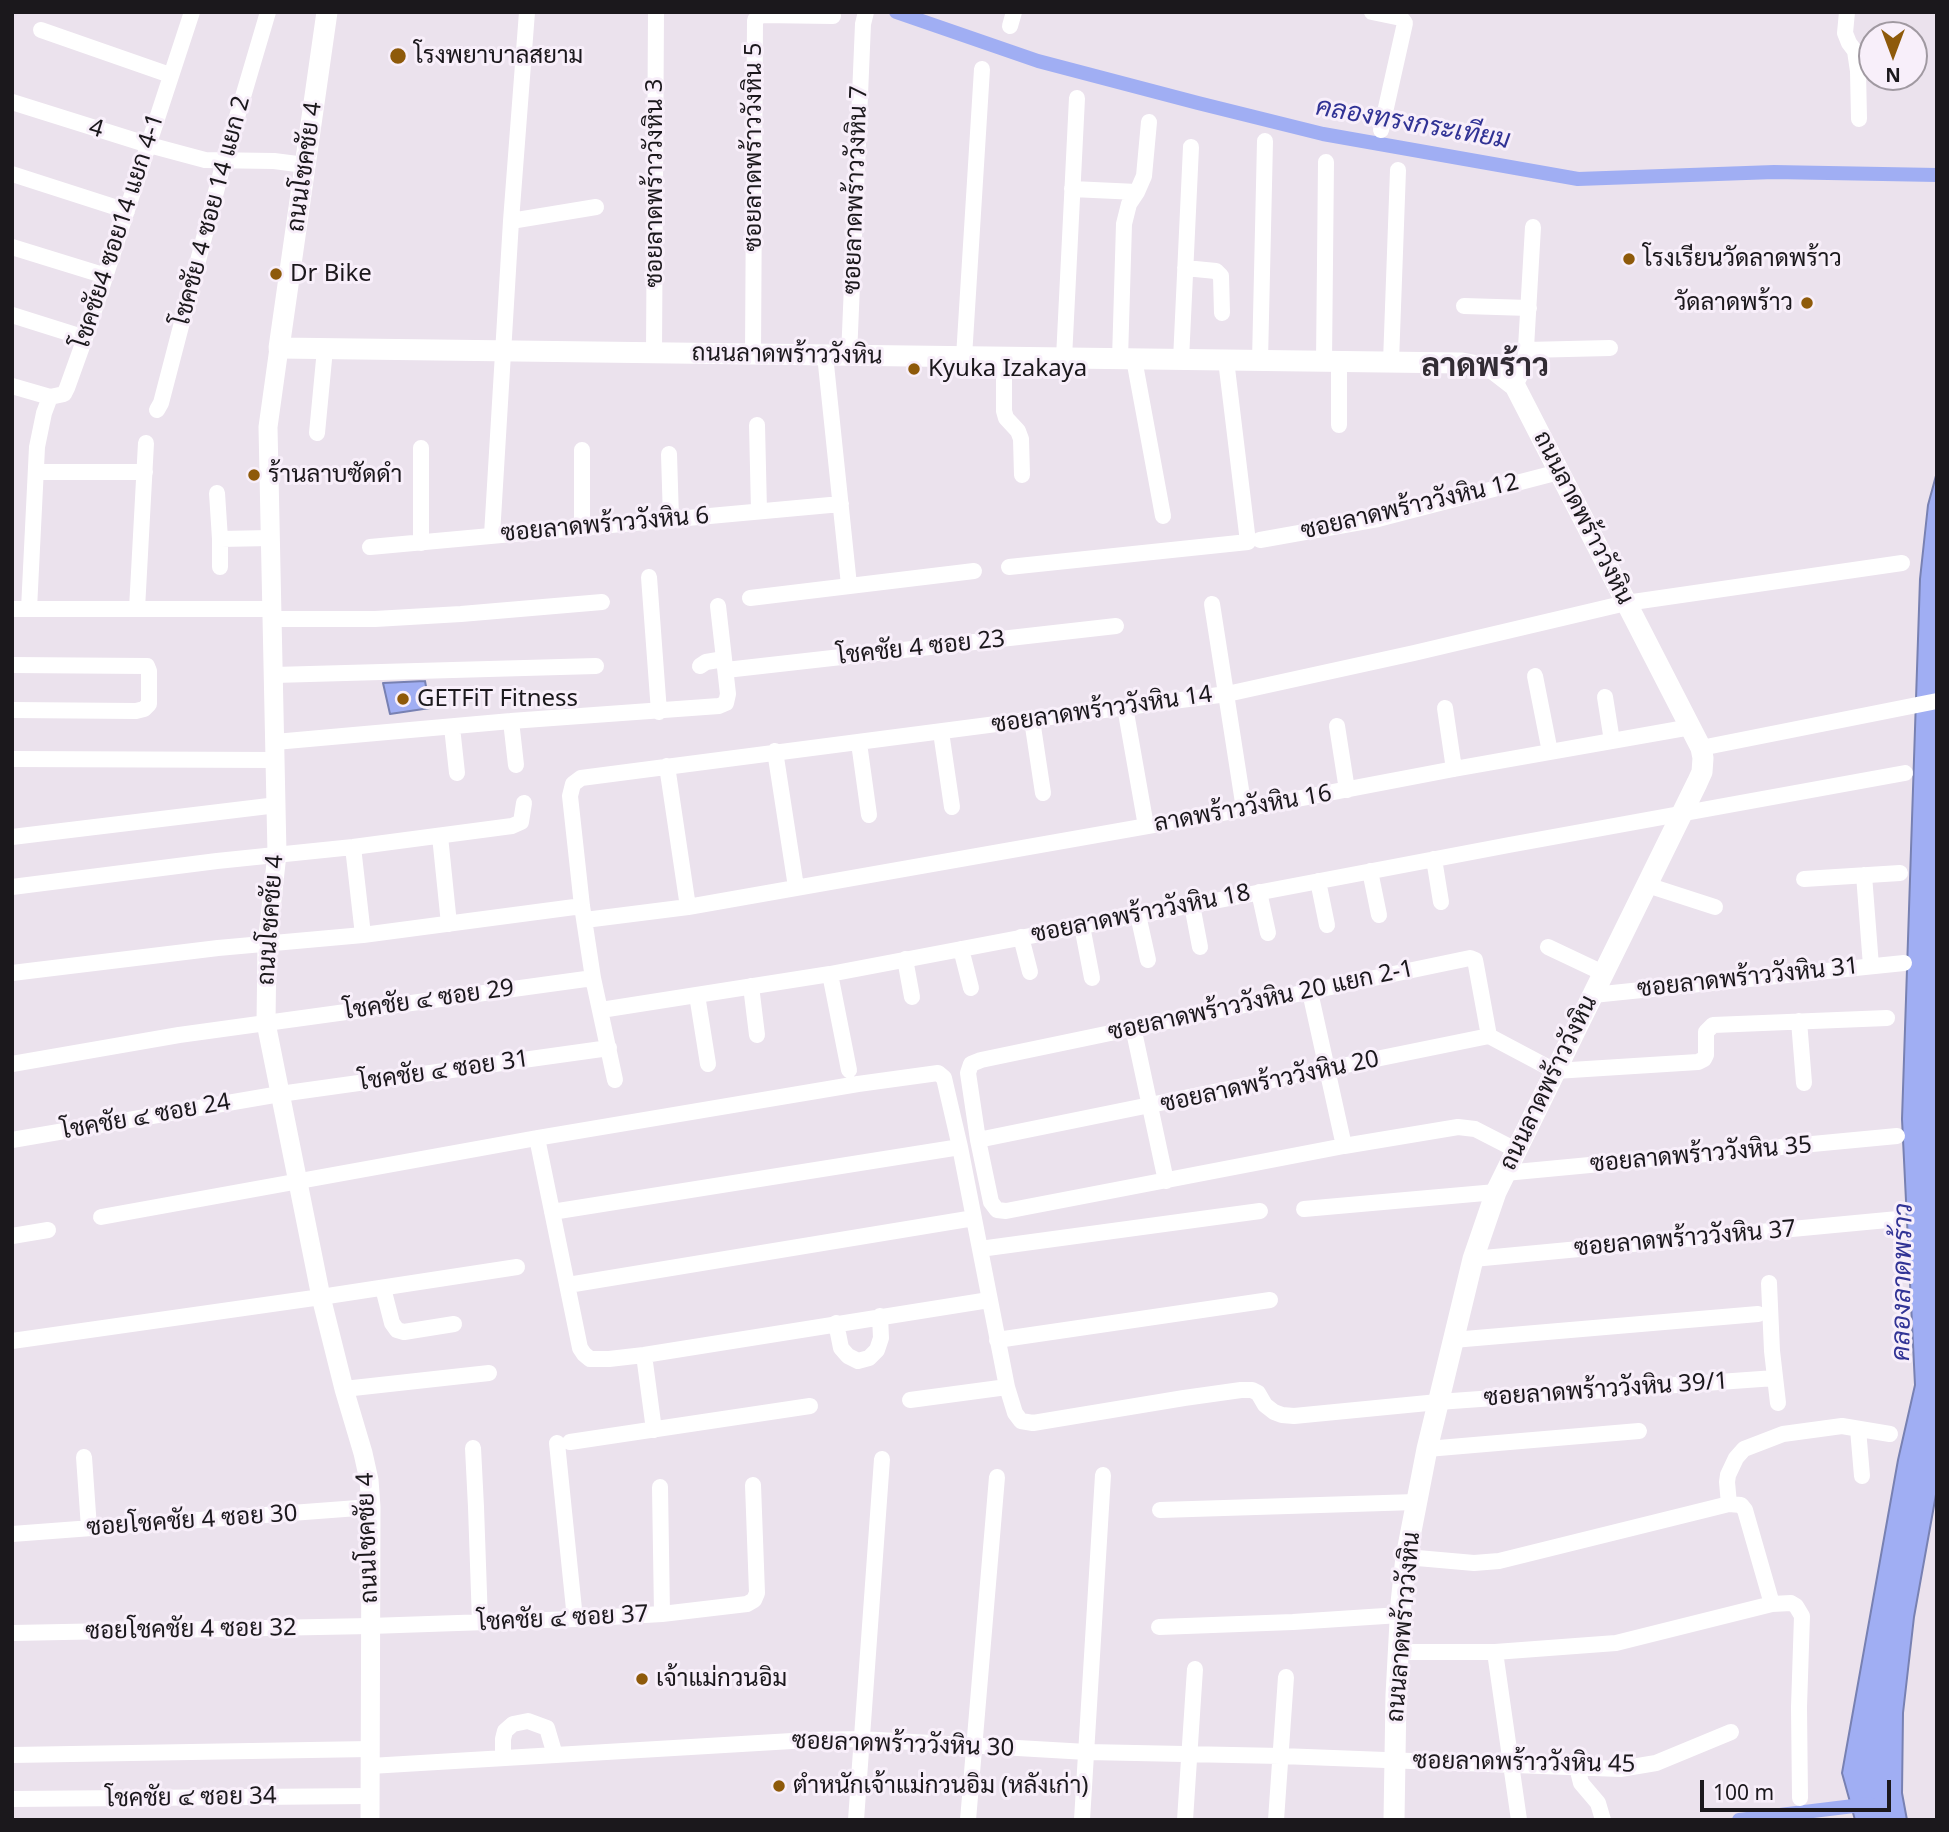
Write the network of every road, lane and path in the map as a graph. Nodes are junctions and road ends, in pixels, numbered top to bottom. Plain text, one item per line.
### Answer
1 (192, 12) edge
2 (268, 12) edge
3 (327, 12) edge
4 (527, 12) edge
5 (656, 12) edge
6 (1372, 12) edge
7 (1847, 12) edge
8 (833, 16) dead end
9 (864, 18) edge
10 (40, 30) dead end
11 (982, 69) dead end
12 (170, 75) junction
13 (1077, 98) dead end
14 (12, 102) edge
15 (1859, 120) dead end
16 (1149, 122) dead end
17 (1381, 130) dead end
18 (1265, 141) dead end
19 (149, 145) junction
20 (1191, 147) dead end
21 (224, 161) junction
22 (1326, 162) dead end
23 (306, 165) junction
24 (1398, 170) dead end
25 (12, 174) edge
26 (1072, 189) junction
27 (1137, 192) junction
28 (596, 207) dead end
29 (127, 211) junction
30 (511, 220) junction
31 (1533, 226) dead end
32 (12, 247) edge
33 (1185, 268) junction
34 (106, 276) junction
35 (1464, 306) dead end
36 (1529, 308) junction
37 (1222, 313) dead end
38 (12, 315) edge
39 (85, 338) junction
40 (279, 348) junction
41 (1610, 348) dead end
42 (325, 349) junction
43 (1526, 350) junction
44 (503, 351) junction
45 (653, 353) junction
46 (753, 354) junction
47 (825, 355) junction
48 (849, 356) junction
49 (964, 357) junction
50 (1004, 358) junction
51 (1064, 358) junction
52 (1127, 359) junction
53 (1181, 360) junction
54 (1226, 360) junction
55 (1260, 361) junction
56 (1331, 362) junction
57 (1391, 362) junction
58 (12, 386) edge
59 (1515, 386) junction
60 (50, 397) junction
61 (157, 410) dead end
62 (757, 425) dead end
63 (1339, 425) dead end
64 (317, 433) dead end
65 (146, 443) dead end
66 (421, 448) dead end
67 (582, 450) dead end
68 (669, 454) dead end
69 (36, 472) junction
70 (145, 472) junction
71 (1559, 472) junction
72 (1022, 475) dead end
73 (217, 493) dead end
74 (841, 504) junction
75 (759, 511) junction
76 (1163, 516) dead end
77 (671, 519) junction
78 (582, 527) junction
79 (492, 535) junction
80 (271, 537) junction
81 (219, 539) junction
82 (1254, 541) junction
83 (421, 543) junction
84 (370, 547) dead end
85 (1902, 562) dead end
86 (1009, 566) dead end
87 (220, 567) dead end
88 (974, 571) dead end
89 (649, 577) dead end
90 (849, 585) junction
91 (750, 598) dead end
92 (602, 602) dead end
93 (1626, 603) junction
94 (1212, 604) dead end
95 (718, 606) dead end
96 (12, 609) edge
97 (29, 609) junction
98 (137, 609) junction
99 (272, 614) junction
100 (1116, 626) dead end
101 (725, 664) junction
102 (12, 665) edge
103 (596, 666) dead end
104 (700, 666) dead end
105 (274, 675) junction
106 (1535, 676) dead end
107 (1227, 694) junction
108 (1605, 697) dead end
109 (1937, 701) edge
110 (1125, 707) junction
111 (1444, 708) dead end
112 (12, 710) edge
113 (659, 712) junction
114 (1032, 720) junction
115 (511, 721) junction
116 (1337, 726) dead end
117 (452, 727) junction
118 (1691, 727) junction
119 (941, 732) junction
120 (1612, 741) junction
121 (859, 743) junction
122 (1701, 748) junction
123 (275, 751) junction
124 (775, 751) junction
125 (1550, 752) junction
126 (12, 759) edge
127 (516, 765) dead end
128 (667, 766) junction
129 (1454, 769) junction
130 (457, 773) dead end
131 (1905, 773) dead end
132 (1347, 790) junction
133 (1043, 793) dead end
134 (524, 803) dead end
135 (277, 805) junction
136 (952, 807) dead end
137 (1244, 809) junction
138 (869, 815) dead end
139 (1682, 815) junction
140 (1146, 826) junction
141 (440, 836) junction
142 (12, 837) edge
143 (353, 847) junction
144 (277, 854) junction
145 (1434, 859) junction
146 (1370, 871) junction
147 (1900, 873) dead end
148 (1864, 875) junction
149 (1804, 879) dead end
150 (1318, 881) junction
151 (1647, 885) junction
152 (12, 887) edge
153 (796, 887) junction
154 (1259, 892) junction
155 (1441, 902) dead end
156 (1192, 905) junction
157 (688, 907) junction
158 (1715, 907) dead end
159 (583, 913) junction
160 (1138, 915) junction
161 (1379, 915) dead end
162 (449, 923) junction
163 (1327, 925) dead end
164 (1082, 926) junction
165 (1268, 933) dead end
166 (363, 935) junction
167 (1021, 937) junction
168 (267, 945) junction
169 (1200, 947) dead end
170 (1548, 947) dead end
171 (961, 948) junction
172 (905, 959) junction
173 (1148, 960) dead end
174 (1904, 962) dead end
175 (1871, 965) junction
176 (1030, 972) dead end
177 (12, 973) edge
178 (1603, 973) junction
179 (830, 974) junction
180 (593, 978) junction
181 (1092, 978) dead end
182 (751, 986) junction
183 (971, 988) dead end
184 (1310, 992) junction
185 (697, 995) junction
186 (1593, 995) junction
187 (912, 997) dead end
188 (601, 1010) junction
189 (1887, 1018) dead end
190 (1799, 1021) junction
191 (266, 1023) junction
192 (1133, 1027) junction
193 (757, 1035) dead end
194 (1489, 1036) junction
195 (609, 1048) junction
196 (12, 1064) edge
197 (708, 1064) dead end
198 (849, 1070) dead end
199 (1327, 1070) junction
200 (1555, 1071) junction
201 (615, 1080) dead end
202 (1804, 1083) dead end
203 (280, 1094) junction
204 (1149, 1107) junction
205 (1897, 1136) dead end
206 (537, 1138) junction
207 (12, 1140) edge
208 (978, 1140) junction
209 (1344, 1146) junction
210 (960, 1147) junction
211 (1516, 1150) junction
212 (296, 1180) junction
213 (1166, 1181) junction
214 (1500, 1182) junction
215 (1304, 1209) dead end
216 (1260, 1211) dead end
217 (552, 1213) junction
218 (101, 1217) dead end
219 (974, 1218) junction
220 (1898, 1219) dead end
221 (48, 1230) dead end
222 (12, 1236) edge
223 (980, 1249) junction
224 (1473, 1259) junction
225 (517, 1267) dead end
226 (1769, 1283) dead end
227 (568, 1285) junction
228 (383, 1288) junction
229 (321, 1297) junction
230 (989, 1300) junction
231 (1270, 1300) dead end
232 (1758, 1314) dead end
233 (880, 1316) junction
234 (836, 1323) junction
235 (454, 1324) dead end
236 (997, 1340) junction
237 (1453, 1340) junction
238 (12, 1341) edge
239 (644, 1354) junction
240 (489, 1373) dead end
241 (1775, 1378) junction
242 (1007, 1387) junction
243 (344, 1389) junction
244 (910, 1400) dead end
245 (1438, 1402) junction
246 (1778, 1403) dead end
247 (810, 1406) dead end
248 (1858, 1429) junction
249 (653, 1430) junction
250 (1639, 1431) dead end
251 (1890, 1434) dead end
252 (473, 1448) dead end
253 (1427, 1449) junction
254 (84, 1457) dead end
255 (882, 1459) dead end
256 (1103, 1475) dead end
257 (1862, 1476) dead end
258 (997, 1477) dead end
259 (753, 1485) dead end
260 (660, 1487) dead end
261 (1416, 1502) junction
262 (1729, 1504) junction
263 (371, 1507) junction
264 (1160, 1510) dead end
265 (89, 1528) junction
266 (12, 1534) edge
267 (1406, 1557) junction
268 (1772, 1604) junction
269 (662, 1614) junction
270 (1400, 1615) junction
271 (575, 1619) junction
272 (480, 1622) junction
273 (370, 1626) junction
274 (1159, 1627) dead end
275 (12, 1633) edge
276 (1398, 1651) junction
277 (1495, 1651) junction
278 (1195, 1669) dead end
279 (1286, 1677) dead end
280 (1731, 1732) dead end
281 (861, 1739) junction
282 (974, 1746) junction
283 (1087, 1752) junction
284 (1190, 1754) junction
285 (12, 1755) edge
286 (555, 1755) junction
287 (1282, 1756) junction
288 (370, 1757) junction
289 (503, 1758) junction
290 (1395, 1760) junction
291 (1512, 1764) junction
292 (1577, 1767) junction
293 (370, 1796) junction
294 (1800, 1798) dead end
295 (12, 1799) edge
296 (370, 1820) edge
297 (856, 1820) edge
298 (968, 1820) edge
299 (1082, 1820) edge
300 (1185, 1820) edge
301 (1276, 1820) edge
302 (1394, 1820) edge
303 (1519, 1820) edge
304 (1603, 1820) edge

1 - 12 street, โชคชัย4 ซอย14 แยก 4-1
2 - 21 street, โชคชัย 4 ซอย 14 แยก 2
3 - 23 main road, ถนนโชคชัย 4
4 - 30 street
5 - 45 street, ซอยลาดพร้าววังหิน 3
6 - 17 street
7 - 15 street
8 - 46 street, ซอยลาดพร้าววังหิน 5
9 - 48 street, ซอยลาดพร้าววังหิน 7
10 - 12 street
11 - 49 street
12 - 19 street, โชคชัย4 ซอย14 แยก 4-1
13 - 26 street
14 - 19 street, 4
16 - 27 street
18 - 55 street
19 - 21 street, 4
19 - 29 street, โชคชัย4 ซอย14 แยก 4-1
20 - 33 street
21 - 23 street, 4
21 - 61 street, โชคชัย 4 ซอย 14 แยก 2
22 - 56 street
23 - 40 main road, ถนนโชคชัย 4
24 - 57 street
25 - 29 street
26 - 27 street
26 - 51 street
27 - 52 street
28 - 30 street
29 - 34 street, โชคชัย4 ซอย14 แยก 4-1
30 - 44 street
31 - 36 street
32 - 34 street
33 - 37 street
33 - 53 street
34 - 39 street, โชคชัย4 ซอย14 แยก 4-1
35 - 36 street
36 - 43 street
38 - 39 street
39 - 60 street, โชคชัย4 ซอย14 แยก 4-1
40 - 42 main road, ถนนลาดพร้าววังหิน
40 - 80 street, ถนนโชคชัย 4
41 - 43 street
42 - 44 main road, ถนนลาดพร้าววังหิน
42 - 64 street
43 - 59 street
44 - 45 main road, ถนนลาดพร้าววังหิน
44 - 79 street
45 - 46 main road, ถนนลาดพร้าววังหิน
46 - 47 main road, ถนนลาดพร้าววังหิน
47 - 48 main road, ถนนลาดพร้าววังหิน
47 - 74 street
48 - 49 main road, ถนนลาดพร้าววังหิน
49 - 50 main road, ถนนลาดพร้าววังหิน
50 - 51 main road, ถนนลาดพร้าววังหิน
50 - 72 street
51 - 52 main road, ถนนลาดพร้าววังหิน
52 - 53 main road, ถนนลาดพร้าววังหิน
52 - 76 street
53 - 54 main road, ถนนลาดพร้าววังหิน
54 - 55 main road, ถนนลาดพร้าววังหิน
54 - 82 street
55 - 56 main road, ถนนลาดพร้าววังหิน
56 - 57 main road, ถนนลาดพร้าววังหิน
56 - 63 street
57 - 59 main road, ถนนลาดพร้าววังหิน
58 - 60 street
59 - 71 main road, ถนนลาดพร้าววังหิน
60 - 69 street
62 - 75 street
65 - 70 street
66 - 83 street
67 - 78 street
68 - 77 street
69 - 70 street
69 - 97 street
70 - 98 street
71 - 82 street, ซอยลาดพร้าววังหิน 12
71 - 93 main road, ถนนลาดพร้าววังหิน
73 - 81 street
74 - 75 street, ซอยลาดพร้าววังหิน 6
74 - 90 street
75 - 77 street, ซอยลาดพร้าววังหิน 6
77 - 78 street, ซอยลาดพร้าววังหิน 6
78 - 79 street, ซอยลาดพร้าววังหิน 6
79 - 83 street, ซอยลาดพร้าววังหิน 6
80 - 81 street
80 - 99 street, ถนนโชคชัย 4
81 - 87 street
82 - 86 street, ซอยลาดพร้าววังหิน 12
83 - 84 street, ซอยลาดพร้าววังหิน 6
85 - 93 street, ซอยลาดพร้าววังหิน 14
88 - 90 street
89 - 113 street
90 - 91 street
92 - 99 street
93 - 107 street, ซอยลาดพร้าววังหิน 14
93 - 118 main road, ถนนลาดพร้าววังหิน
94 - 107 street
95 - 101 street
96 - 97 street
97 - 98 street
98 - 99 street
99 - 105 street, ถนนโชคชัย 4
100 - 101 street, โชคชัย 4 ซอย 23
101 - 104 street, โชคชัย 4 ซอย 23
101 - 113 street
102 - 112 street
103 - 105 street
105 - 123 street, ถนนโชคชัย 4
106 - 125 street
107 - 110 street, ซอยลาดพร้าววังหิน 14
107 - 137 street
108 - 120 street
109 - 122 street
110 - 114 street, ซอยลาดพร้าววังหิน 14
110 - 140 street
111 - 129 street
113 - 115 street
114 - 119 street, ซอยลาดพร้าววังหิน 14
114 - 133 street
115 - 117 street
115 - 127 street
116 - 132 street
117 - 123 street
117 - 130 street
118 - 120 street, ลาดพร้าววังหิน 16
118 - 122 main road, ถนนลาดพร้าววังหิน
119 - 121 street, ซอยลาดพร้าววังหิน 14
119 - 136 street
120 - 125 street, ลาดพร้าววังหิน 16
121 - 124 street, ซอยลาดพร้าววังหิน 14
121 - 138 street
122 - 139 main road, ถนนลาดพร้าววังหิน
123 - 126 street
123 - 135 street, ถนนโชคชัย 4
124 - 128 street, ซอยลาดพร้าววังหิน 14
124 - 153 street
125 - 129 street, ลาดพร้าววังหิน 16
128 - 157 street
128 - 159 street, ซอยลาดพร้าววังหิน 14
129 - 132 street, ลาดพร้าววังหิน 16
131 - 139 street, ซอยลาดพร้าววังหิน 18
132 - 137 street, ลาดพร้าววังหิน 16
134 - 141 street
135 - 142 street
135 - 144 street, ถนนโชคชัย 4
137 - 140 street, ลาดพร้าววังหิน 16
139 - 145 street, ซอยลาดพร้าววังหิน 18
139 - 151 main road, ถนนลาดพร้าววังหิน
140 - 153 street, ลาดพร้าววังหิน 16
141 - 143 street
141 - 162 street
143 - 144 street
143 - 166 street
144 - 152 street
144 - 168 street, ถนนโชคชัย 4
145 - 146 street, ซอยลาดพร้าววังหิน 18
145 - 155 street
146 - 150 street, ซอยลาดพร้าววังหิน 18
146 - 161 street
147 - 148 street
148 - 149 street
148 - 175 street
150 - 154 street, ซอยลาดพร้าววังหิน 18
150 - 163 street
151 - 158 street
151 - 178 main road, ถนนลาดพร้าววังหิน
153 - 157 street, ลาดพร้าววังหิน 16
154 - 156 street, ซอยลาดพร้าววังหิน 18
154 - 165 street
156 - 160 street, ซอยลาดพร้าววังหิน 18
156 - 169 street
157 - 159 street, ลาดพร้าววังหิน 16
159 - 162 street, ลาดพร้าววังหิน 16
159 - 180 street
160 - 164 street, ซอยลาดพร้าววังหิน 18
160 - 173 street
162 - 166 street, ลาดพร้าววังหิน 16
164 - 167 street, ซอยลาดพร้าววังหิน 18
164 - 181 street
166 - 168 street, ลาดพร้าววังหิน 16
167 - 171 street, ซอยลาดพร้าววังหิน 18
167 - 176 street
168 - 177 street, ลาดพร้าววังหิน 16
168 - 191 street, ถนนโชคชัย 4
170 - 178 street
171 - 172 street, ซอยลาดพร้าววังหิน 18
171 - 183 street
172 - 179 street, ซอยลาดพร้าววังหิน 18
172 - 187 street
174 - 175 street, ซอยลาดพร้าววังหิน 31
175 - 186 street, ซอยลาดพร้าววังหิน 31
178 - 186 main road, ถนนลาดพร้าววังหิน
179 - 182 street, ซอยลาดพร้าววังหิน 18
179 - 198 street
180 - 188 street
180 - 191 street, โชคชัย ๔ ซอย 29
182 - 185 street, ซอยลาดพร้าววังหิน 18
182 - 193 street
184 - 192 street, ซอยลาดพร้าววังหิน 20 แยก 2-1
184 - 194 street, ซอยลาดพร้าววังหิน 20 แยก 2-1
184 - 199 street
185 - 188 street, ซอยลาดพร้าววังหิน 18
185 - 197 street
186 - 200 main road, ถนนลาดพร้าววังหิน
188 - 195 street
189 - 190 street
190 - 200 street
190 - 202 street
191 - 196 street, โชคชัย ๔ ซอย 29
191 - 203 street, ถนนโชคชัย 4
192 - 204 street
192 - 208 street, ซอยลาดพร้าววังหิน 20 แยก 2-1
194 - 199 street, ซอยลาดพร้าววังหิน 20
194 - 200 street
195 - 201 street
195 - 203 street, โชคชัย ๔ ซอย 31
199 - 204 street, ซอยลาดพร้าววังหิน 20
199 - 209 street
200 - 211 main road, ถนนลาดพร้าววังหิน
203 - 207 street, โชคชัย ๔ ซอย 24
203 - 212 street, ถนนโชคชัย 4
204 - 208 street, ซอยลาดพร้าววังหิน 20
204 - 213 street
205 - 214 street, ซอยลาดพร้าววังหิน 35
206 - 210 street, ซอยลาดพร้าววังหิน 39/1
206 - 212 street
206 - 217 street
208 - 213 street
209 - 211 street
209 - 213 street
210 - 217 street
210 - 219 street, ซอยลาดพร้าววังหิน 39/1
211 - 214 main road, ถนนลาดพร้าววังหิน
212 - 218 street
212 - 229 street, ถนนโชคชัย 4
214 - 215 street, ซอยลาดพร้าววังหิน 35
214 - 224 main road, ถนนลาดพร้าววังหิน
216 - 223 street
217 - 227 street
219 - 223 street, ซอยลาดพร้าววังหิน 39/1
219 - 227 street
220 - 224 street, ซอยลาดพร้าววังหิน 37
221 - 222 street
223 - 230 street, ซอยลาดพร้าววังหิน 39/1
224 - 237 main road, ถนนลาดพร้าววังหิน
225 - 228 street
226 - 241 street
227 - 239 street
228 - 229 street
228 - 235 street
229 - 238 street
229 - 243 street, ถนนโชคชัย 4
230 - 233 street
230 - 236 street, ซอยลาดพร้าววังหิน 39/1
231 - 236 street
232 - 237 street
233 - 234 street
233 - 234 street
234 - 239 street
236 - 242 street, ซอยลาดพร้าววังหิน 39/1
237 - 245 main road, ถนนลาดพร้าววังหิน
239 - 249 street
240 - 243 street
241 - 245 street, ซอยลาดพร้าววังหิน 39/1
241 - 246 street
242 - 244 street
242 - 245 street, ซอยลาดพร้าววังหิน 39/1
243 - 263 street, ถนนโชคชัย 4
245 - 253 main road, ถนนลาดพร้าววังหิน
247 - 249 street
248 - 251 street
248 - 257 street
248 - 262 street
249 - 271 street
250 - 253 street
252 - 272 street
253 - 261 main road, ถนนลาดพร้าววังหิน
254 - 265 street
255 - 281 street
256 - 283 street
258 - 282 street
259 - 269 street, โชคชัย ๔ ซอย 37
260 - 269 street
261 - 264 street
261 - 267 main road, ถนนลาดพร้าววังหิน
262 - 267 street
262 - 268 street
263 - 265 street, ซอยโชคชัย 4 ซอย 30
263 - 273 street, ถนนโชคชัย 4
265 - 266 street, ซอยโชคชัย 4 ซอย 30
267 - 270 main road, ถนนลาดพร้าววังหิน
268 - 277 street
268 - 294 street
269 - 271 street, โชคชัย ๔ ซอย 37
270 - 274 street
270 - 276 main road, ถนนลาดพร้าววังหิน
271 - 272 street, โชคชัย ๔ ซอย 37
272 - 273 street, โชคชัย ๔ ซอย 37
273 - 275 street, ซอยโชคชัย 4 ซอย 32
273 - 288 street, ถนนโชคชัย 4
276 - 277 street
276 - 290 main road, ถนนลาดพร้าววังหิน
277 - 291 street
278 - 284 street
279 - 287 street
280 - 292 street, ซอยลาดพร้าววังหิน 45
281 - 282 street, ซอยลาดพร้าววังหิน 30
281 - 286 street, ซอยลาดพร้าววังหิน 30
281 - 297 street
282 - 283 street, ซอยลาดพร้าววังหิน 30
282 - 298 street
283 - 284 street, ซอยลาดพร้าววังหิน 30
283 - 299 street
284 - 287 street, ซอยลาดพร้าววังหิน 30
284 - 300 street
285 - 288 street, ซอยลาดพร้าววังหิน 30
286 - 289 street, ซอยลาดพร้าววังหิน 30
286 - 289 street
287 - 290 street, ซอยลาดพร้าววังหิน 30
287 - 301 street
288 - 289 street, ซอยลาดพร้าววังหิน 30
288 - 293 street, ถนนโชคชัย 4
290 - 291 street, ซอยลาดพร้าววังหิน 45
290 - 302 main road, ถนนลาดพร้าววังหิน
291 - 292 street, ซอยลาดพร้าววังหิน 45
291 - 303 street
292 - 304 street
293 - 295 street, โชคชัย ๔ ซอย 34
293 - 296 street, ถนนโชคชัย 4

